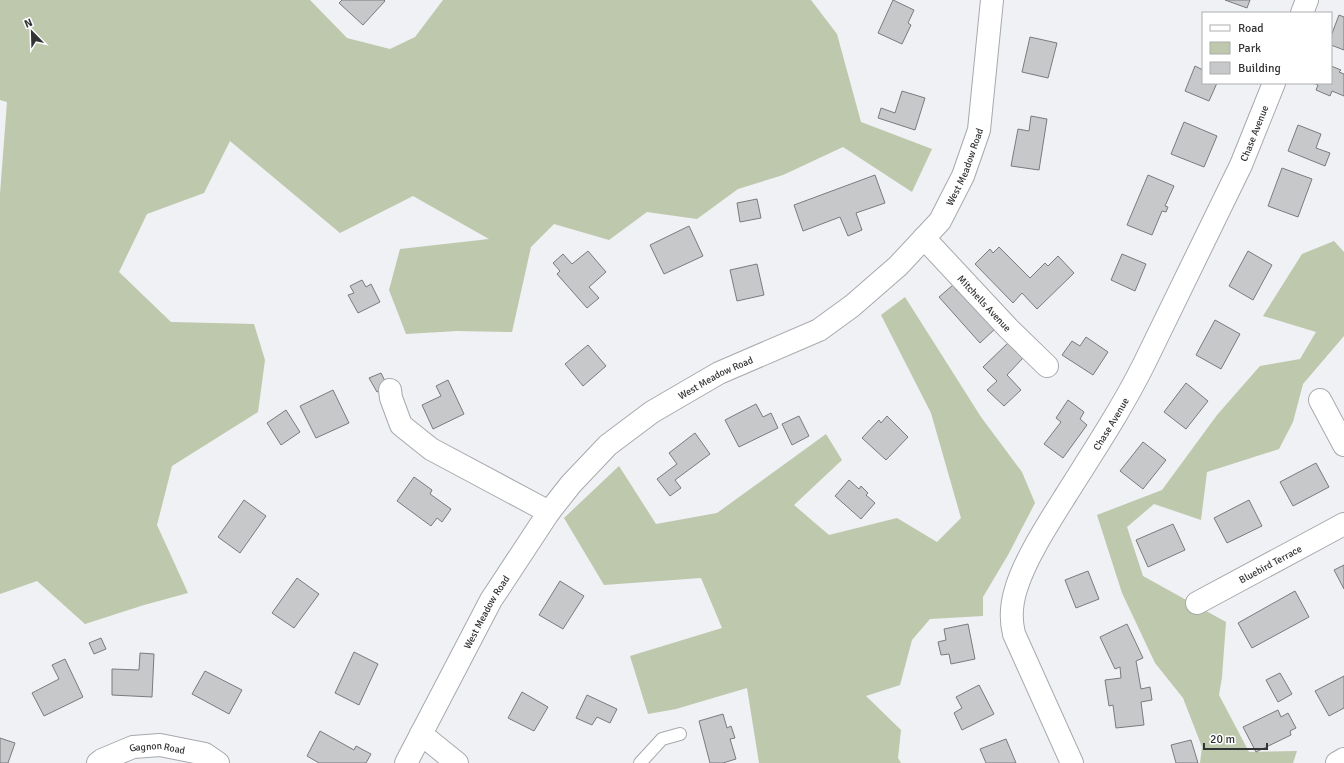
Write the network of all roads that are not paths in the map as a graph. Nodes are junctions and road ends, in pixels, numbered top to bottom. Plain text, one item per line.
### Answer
1 (992, 0) edge
2 (1307, 0) edge
3 (1302, 12) edge
4 (1274, 84) edge
5 (924, 238) junction
6 (1047, 366) dead end
7 (390, 390) dead end
8 (1320, 400) dead end
9 (1344, 445) edge
10 (549, 512) junction
11 (1344, 524) edge
12 (1197, 603) dead end
13 (421, 734) junction
14 (680, 734) dead end
15 (1344, 759) edge
16 (98, 763) edge
17 (218, 763) edge
18 (406, 763) edge
19 (457, 763) edge
20 (640, 763) edge
21 (1072, 763) edge
22 (1337, 763) edge

1 - 5 street, West Meadow Road
2 - 3 street
4 - 21 street, Chase Avenue
5 - 6 street, Mitchells Avenue
5 - 10 street, West Meadow Road
7 - 10 street
8 - 9 street
10 - 13 street, West Meadow Road
11 - 12 street, Bluebird Terrace
13 - 18 street, West Meadow Road
13 - 19 street
14 - 20 lane
15 - 22 street
16 - 17 street, Gagnon Road

